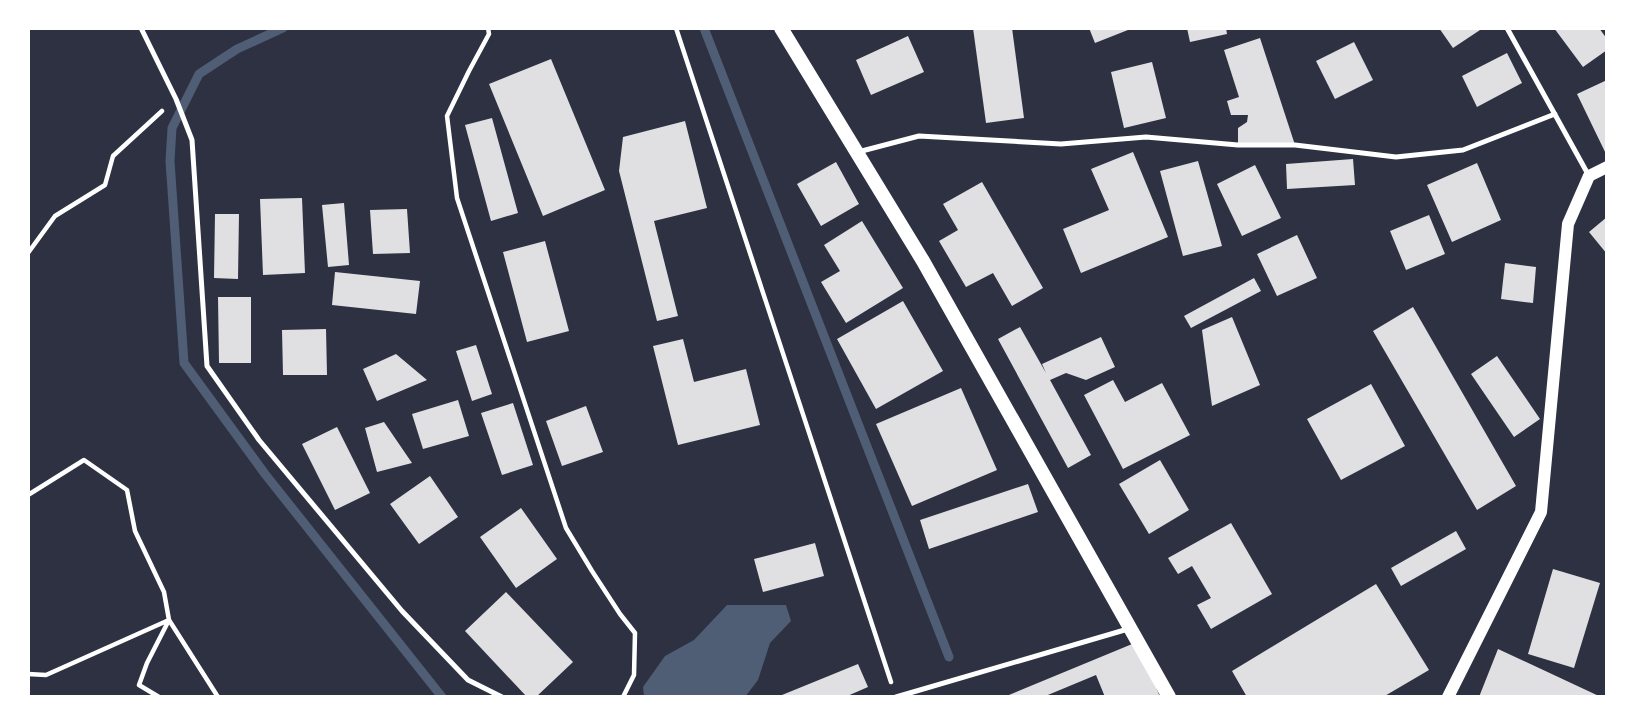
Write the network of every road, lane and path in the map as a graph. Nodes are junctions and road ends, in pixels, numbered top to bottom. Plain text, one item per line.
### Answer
1 (141, 28) edge
2 (488, 28) edge
3 (676, 28) edge
4 (781, 28) edge
5 (1507, 28) edge
6 (176, 99) junction
7 (1555, 114) junction
8 (856, 152) junction
9 (1607, 167) edge
10 (1589, 176) junction
11 (28, 253) edge
12 (28, 495) edge
13 (169, 620) junction
14 (1131, 629) junction
15 (28, 674) edge
16 (891, 684) dead end
17 (159, 697) edge
18 (218, 697) edge
19 (502, 697) edge
20 (623, 697) edge
21 (896, 697) edge
22 (1169, 697) edge
23 (1448, 697) edge

1 - 6 lane
2 - 20 path
3 - 16 path
4 - 8 main road
5 - 7 lane
6 - 11 path
6 - 19 lane
7 - 8 lane
7 - 10 lane
8 - 14 main road
9 - 10 street
10 - 23 street
12 - 13 path
13 - 15 path
13 - 17 path
13 - 18 path
14 - 21 lane
14 - 22 main road

